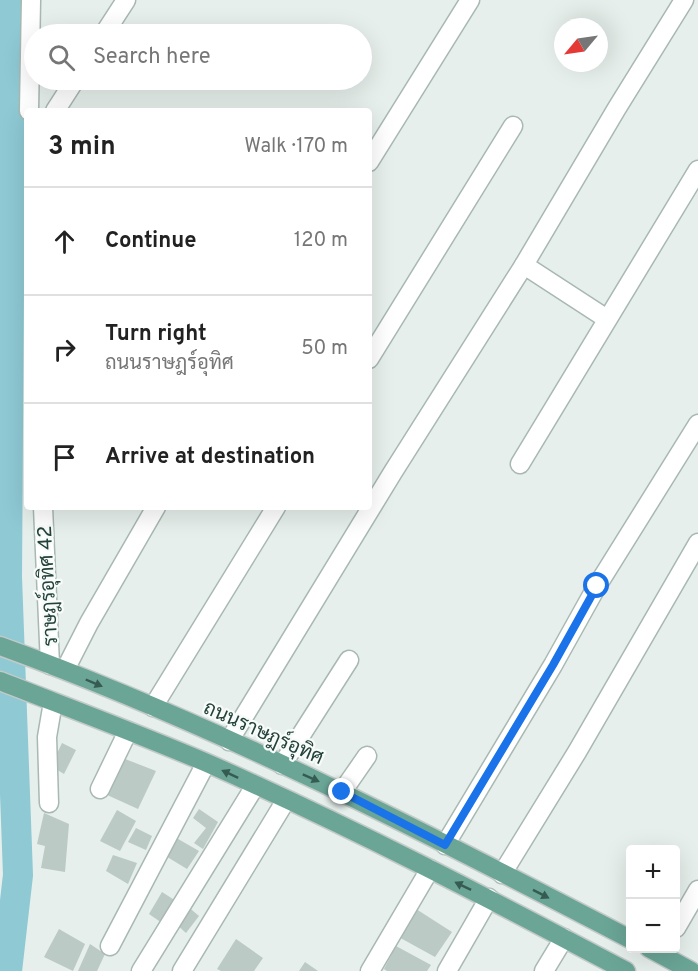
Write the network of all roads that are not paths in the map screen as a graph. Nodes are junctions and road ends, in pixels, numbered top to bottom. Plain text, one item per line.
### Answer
1 (31, 0) edge
2 (126, 0) edge
3 (470, 0) edge
4 (684, 0) edge
5 (31, 24) edge
6 (110, 24) edge
7 (29, 90) edge
8 (69, 90) edge
9 (29, 108) edge
10 (57, 108) edge
11 (513, 126) dead end
12 (372, 157) edge
13 (698, 170) edge
14 (524, 265) junction
15 (607, 319) junction
16 (372, 354) edge
17 (698, 424) edge
18 (519, 464) dead end
19 (372, 507) edge
20 (43, 510) edge
21 (154, 510) edge
22 (274, 510) edge
23 (370, 510) edge
24 (698, 543) edge
25 (0, 646) edge
26 (349, 660) dead end
27 (51, 665) junction
28 (0, 681) edge
29 (48, 700) junction
30 (153, 707) junction
31 (128, 731) junction
32 (230, 741) junction
33 (367, 756) dead end
34 (206, 763) junction
35 (282, 765) junction
36 (255, 786) junction
37 (100, 789) dead end
38 (342, 792) junction
39 (286, 800) junction
40 (49, 803) dead end
41 (445, 845) junction
42 (430, 869) junction
43 (502, 874) junction
44 (698, 890) edge
45 (489, 898) junction
46 (680, 920) edge
47 (626, 937) edge
48 (564, 938) junction
49 (110, 946) dead end
50 (663, 953) edge
51 (141, 971) edge
52 (182, 971) edge
53 (370, 971) edge
54 (447, 971) edge
55 (544, 971) edge
56 (626, 971) edge
57 (691, 971) edge

1 - 5 street
2 - 6 street
3 - 12 street
4 - 14 street
7 - 9 street
8 - 10 street
11 - 16 street
13 - 15 street
14 - 15 street
14 - 19 street
15 - 18 street
17 - 41 street
20 - 27 street, ราษฎร์อุทิศ 42
21 - 27 street
22 - 30 street
23 - 32 street
24 - 43 street
25 - 27 main road, ถนนราษฎร์อุทิศ
26 - 35 street
27 -> 30 main road, ถนนราษฎร์อุทิศ
28 - 29 main road
29 - 31 main road
29 - 40 street
30 - 32 main road, ถนนราษฎร์อุทิศ
31 - 34 main road
31 - 37 street
32 - 35 main road, ถนนราษฎร์อุทิศ
33 - 38 street
36 -> 34 main road
34 - 49 street
35 -> 38 main road, ถนนราษฎร์อุทิศ
36 - 39 main road
36 - 51 street
38 - 41 main road, ถนนราษฎร์อุทิศ
39 - 42 main road
39 - 52 street
41 - 43 main road, ถนนราษฎร์อุทิศ
45 -> 42 main road
42 - 53 street
43 -> 47 main road, ถนนราษฎร์อุทิศ
44 - 46 street
45 - 48 main road
45 - 54 street
48 - 55 street
48 - 56 main road
50 - 57 main road

